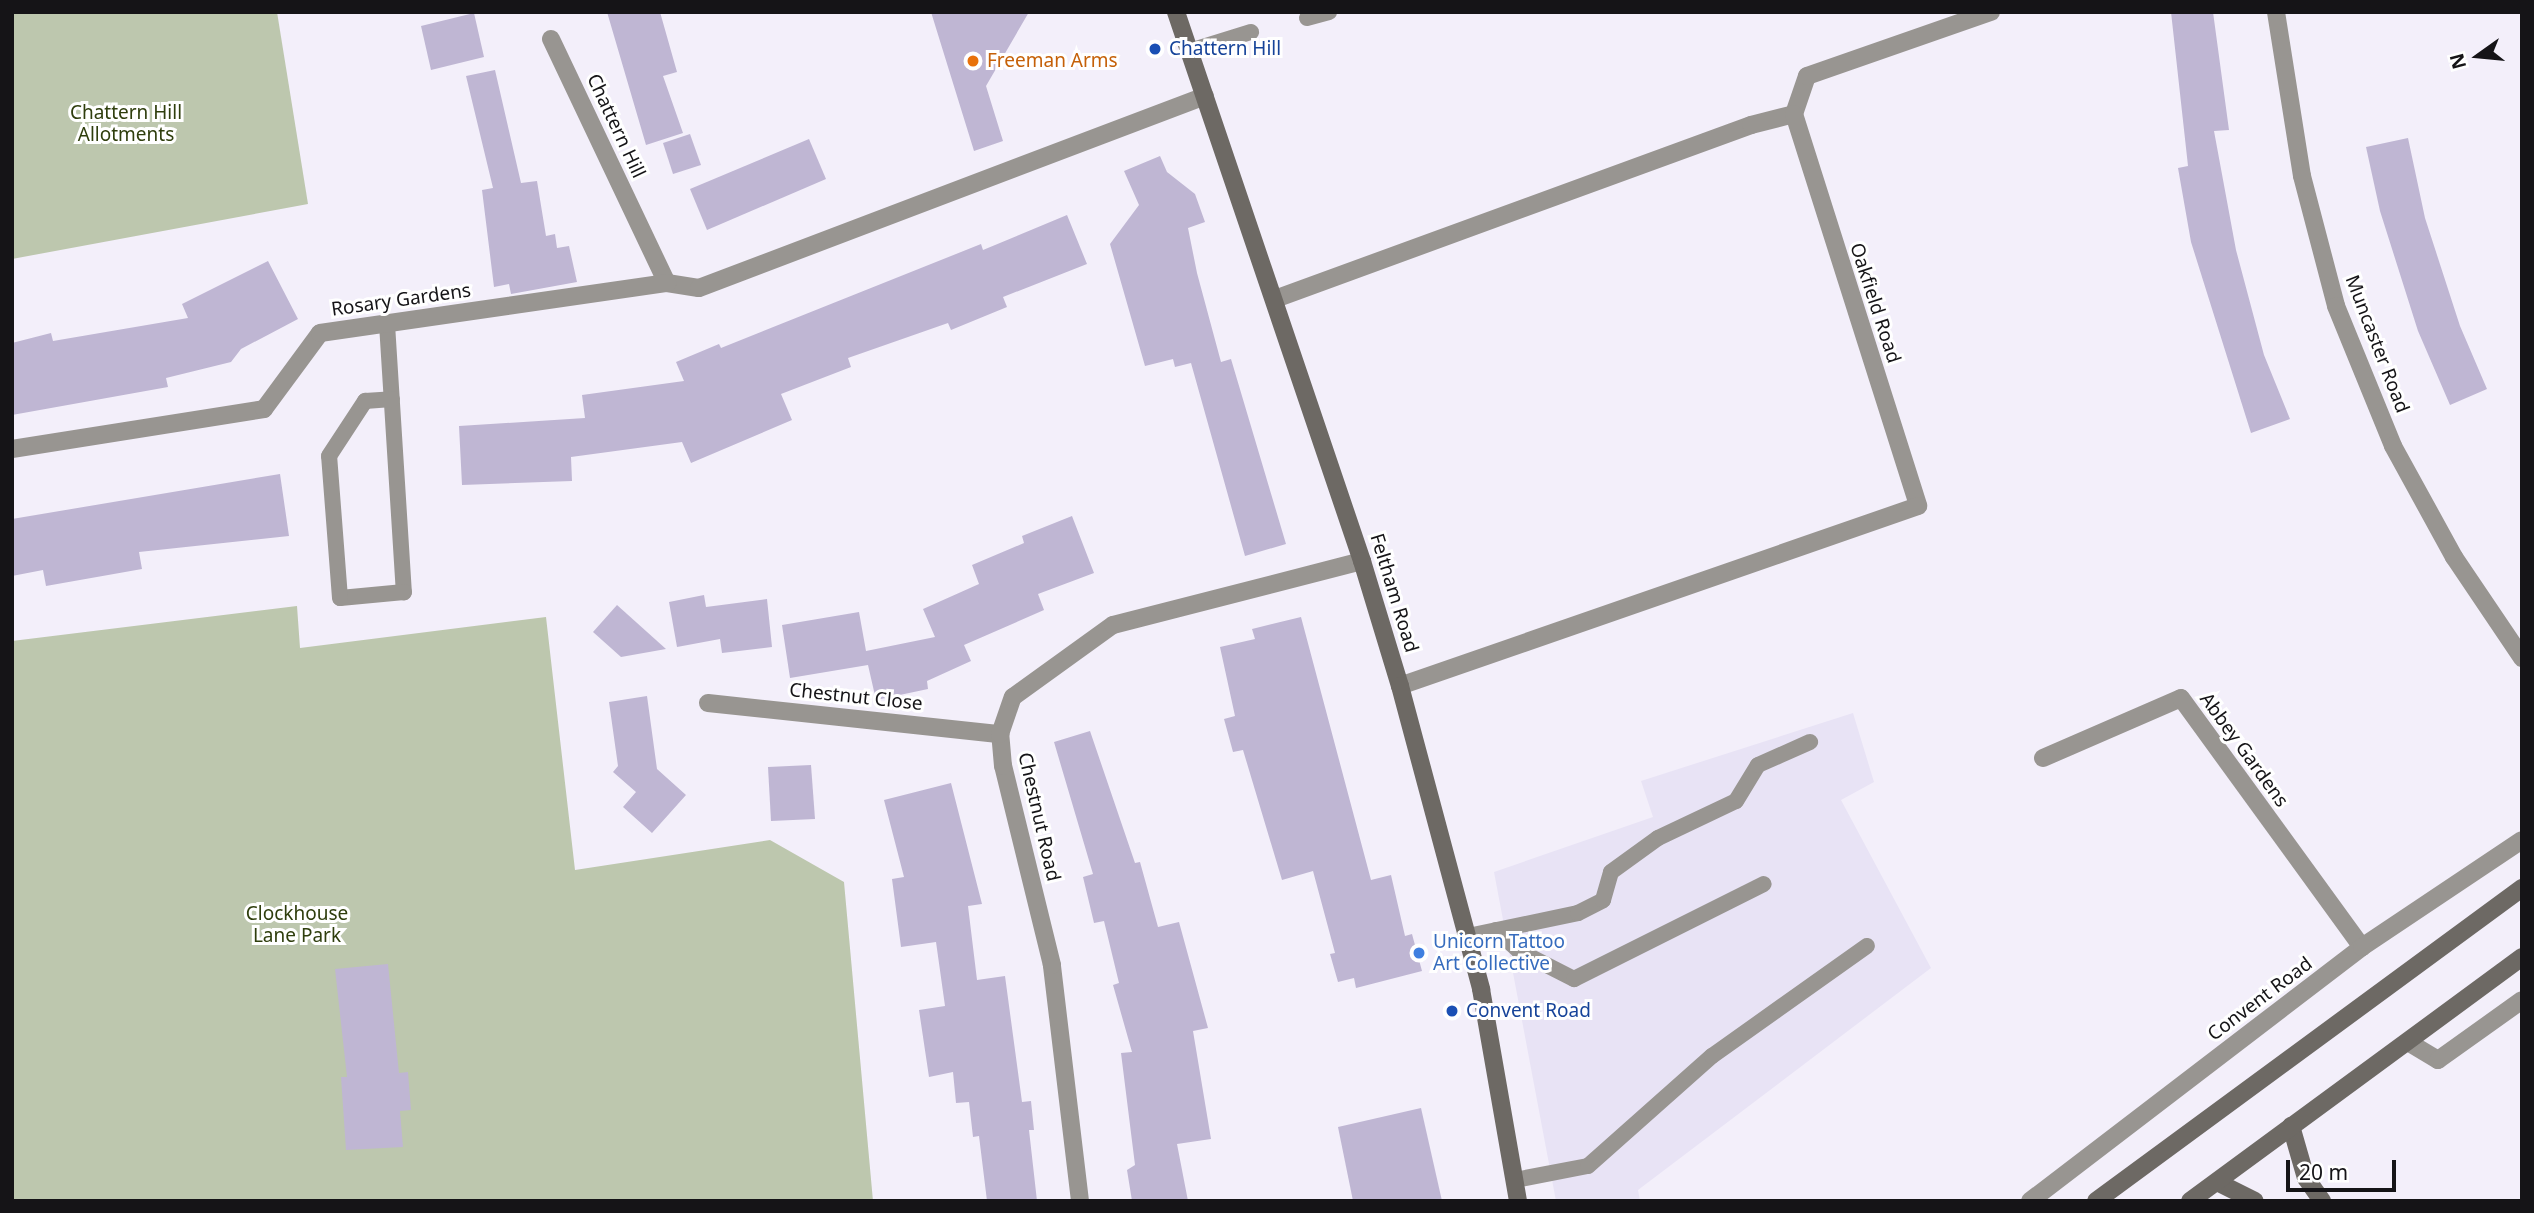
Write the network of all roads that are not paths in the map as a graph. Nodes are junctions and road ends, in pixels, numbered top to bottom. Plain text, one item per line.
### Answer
1 (1176, 12) edge
2 (1329, 12) edge
3 (1991, 12) edge
4 (2276, 12) edge
5 (1307, 18) dead end
6 (1251, 32) dead end
7 (551, 39) dead end
8 (1190, 51) junction
9 (1205, 96) junction
10 (1794, 114) junction
11 (667, 283) junction
12 (1275, 299) junction
13 (387, 324) junction
14 (392, 399) junction
15 (12, 449) edge
16 (1362, 561) junction
17 (2522, 658) edge
18 (1400, 686) junction
19 (708, 703) dead end
20 (1000, 734) junction
21 (1810, 742) dead end
22 (2043, 758) dead end
23 (2522, 840) edge
24 (1764, 884) dead end
25 (2522, 888) edge
26 (1496, 930) junction
27 (1468, 936) junction
28 (1867, 946) dead end
29 (2362, 947) junction
30 (2522, 957) edge
31 (2522, 1000) edge
32 (2407, 1042) junction
33 (2291, 1126) junction
34 (1514, 1181) junction
35 (2217, 1182) junction
36 (1080, 1201) edge
37 (1518, 1201) edge
38 (2030, 1201) edge
39 (2096, 1201) edge
40 (2190, 1201) edge
41 (2255, 1201) edge
42 (2322, 1201) edge

1 - 8 main road, Feltham Road
2 - 5 lane
3 - 10 street
4 - 17 street, Muncaster Road
6 - 8 lane
7 - 11 street, Chattern Hill
8 - 9 main road, Feltham Road
9 - 11 street
9 - 12 main road, Feltham Road
10 - 12 street
10 - 18 street, Oakfield Road
11 - 13 street, Rosary Gardens
12 - 16 main road, Feltham Road
13 - 14 lane
13 - 15 street, Rosary Gardens
14 - 14 lane
16 - 18 main road, Feltham Road
16 - 20 street, Chestnut Road
18 - 27 main road, Feltham Road
19 - 20 street, Chestnut Close
20 - 36 street, Chestnut Road
21 - 26 lane
22 - 29 street, Abbey Gardens
23 - 29 street, Convent Road
24 - 26 lane
25 - 39 main road
26 - 27 lane
27 - 34 main road, Feltham Road
28 - 34 lane
29 - 38 street, Convent Road
30 - 32 main road
31 - 32 street
32 - 33 main road
33 - 35 main road
33 - 42 main road
34 - 37 main road, Feltham Road
35 - 40 main road
35 - 41 main road

